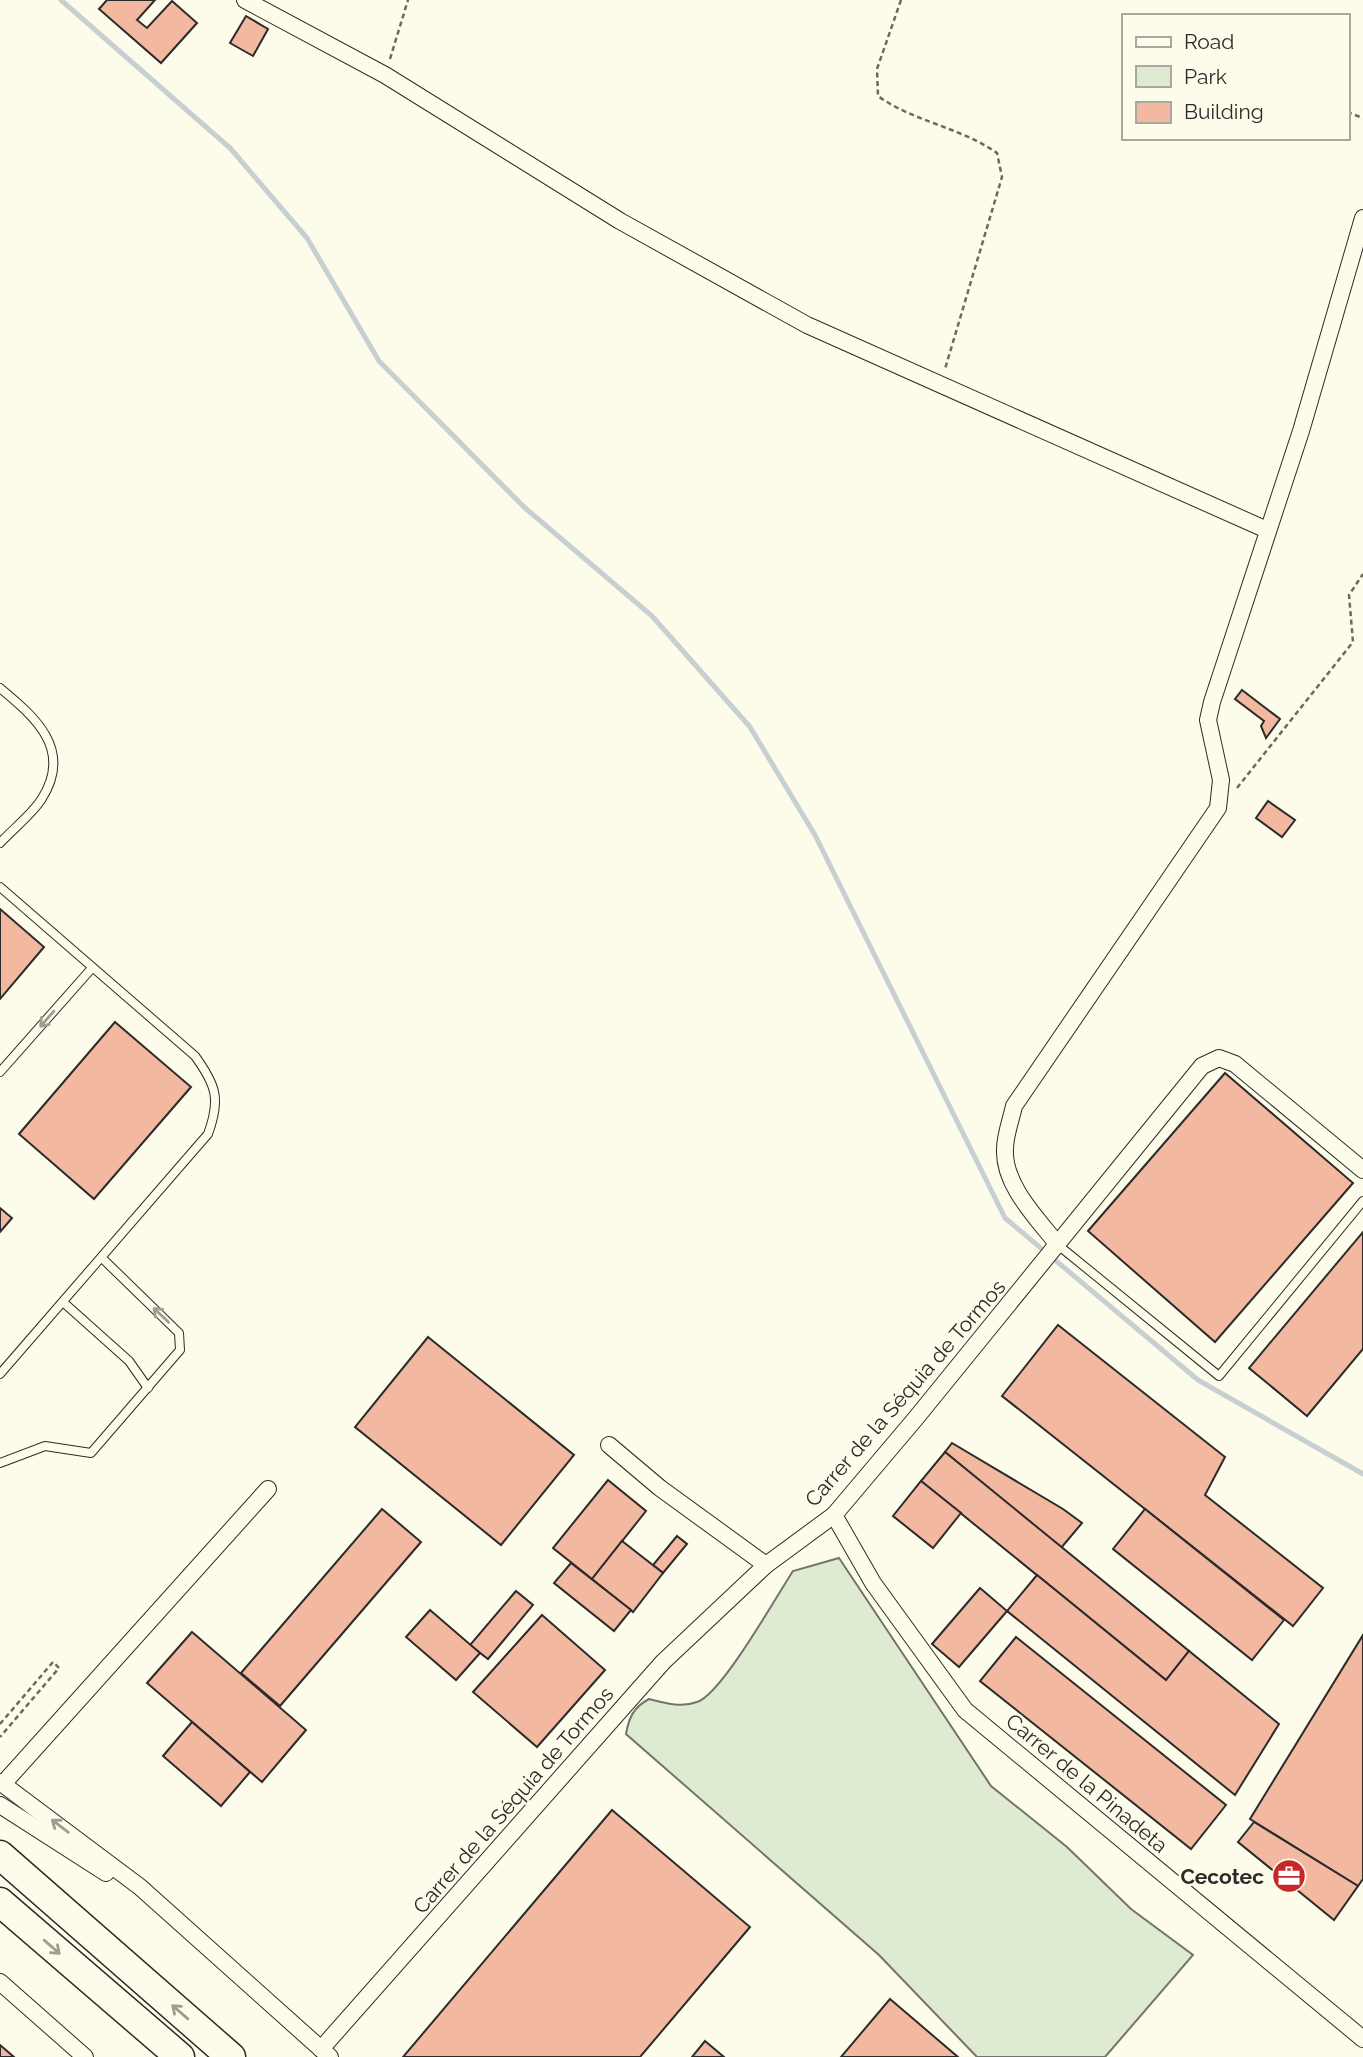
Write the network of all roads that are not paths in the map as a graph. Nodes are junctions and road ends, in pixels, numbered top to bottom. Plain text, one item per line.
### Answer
1 (245, 0) edge
2 (1363, 218) edge
3 (1267, 530) junction
4 (0, 688) edge
5 (0, 843) edge
6 (0, 887) edge
7 (92, 968) junction
8 (0, 1072) edge
9 (1363, 1170) edge
10 (1363, 1201) edge
11 (1058, 1245) junction
12 (102, 1258) junction
13 (63, 1302) junction
14 (0, 1374) edge
15 (148, 1388) junction
16 (609, 1446) dead end
17 (0, 1464) edge
18 (268, 1489) dead end
19 (834, 1515) junction
20 (766, 1565) junction
21 (1, 1783) edge
22 (0, 1805) edge
23 (0, 1855) edge
24 (0, 1902) edge
25 (224, 1965) junction
26 (0, 1982) edge
27 (1363, 2039) edge
28 (326, 2053) edge
29 (85, 2057) edge
30 (180, 2057) edge
31 (231, 2057) edge

1 - 3 street
2 - 3 street
3 - 11 street
4 - 5 lane
6 - 7 lane
7 -> 8 lane
7 - 12 lane
9 - 11 street, Carrer de la Séquia de Tormos
10 - 11 lane
11 - 19 street, Carrer de la Séquia de Tormos
12 - 13 lane
15 -> 12 lane
13 - 14 lane
13 - 15 lane
15 - 17 lane
16 - 20 street
18 - 21 street
19 - 20 street, Carrer de la Séquia de Tormos
19 - 27 street, Carrer de la Pinadeta
20 - 28 street, Carrer de la Séquia de Tormos
25 -> 21 street
22 - 25 street
31 -> 23 highway
24 -> 30 highway
25 - 28 street
26 - 29 street

